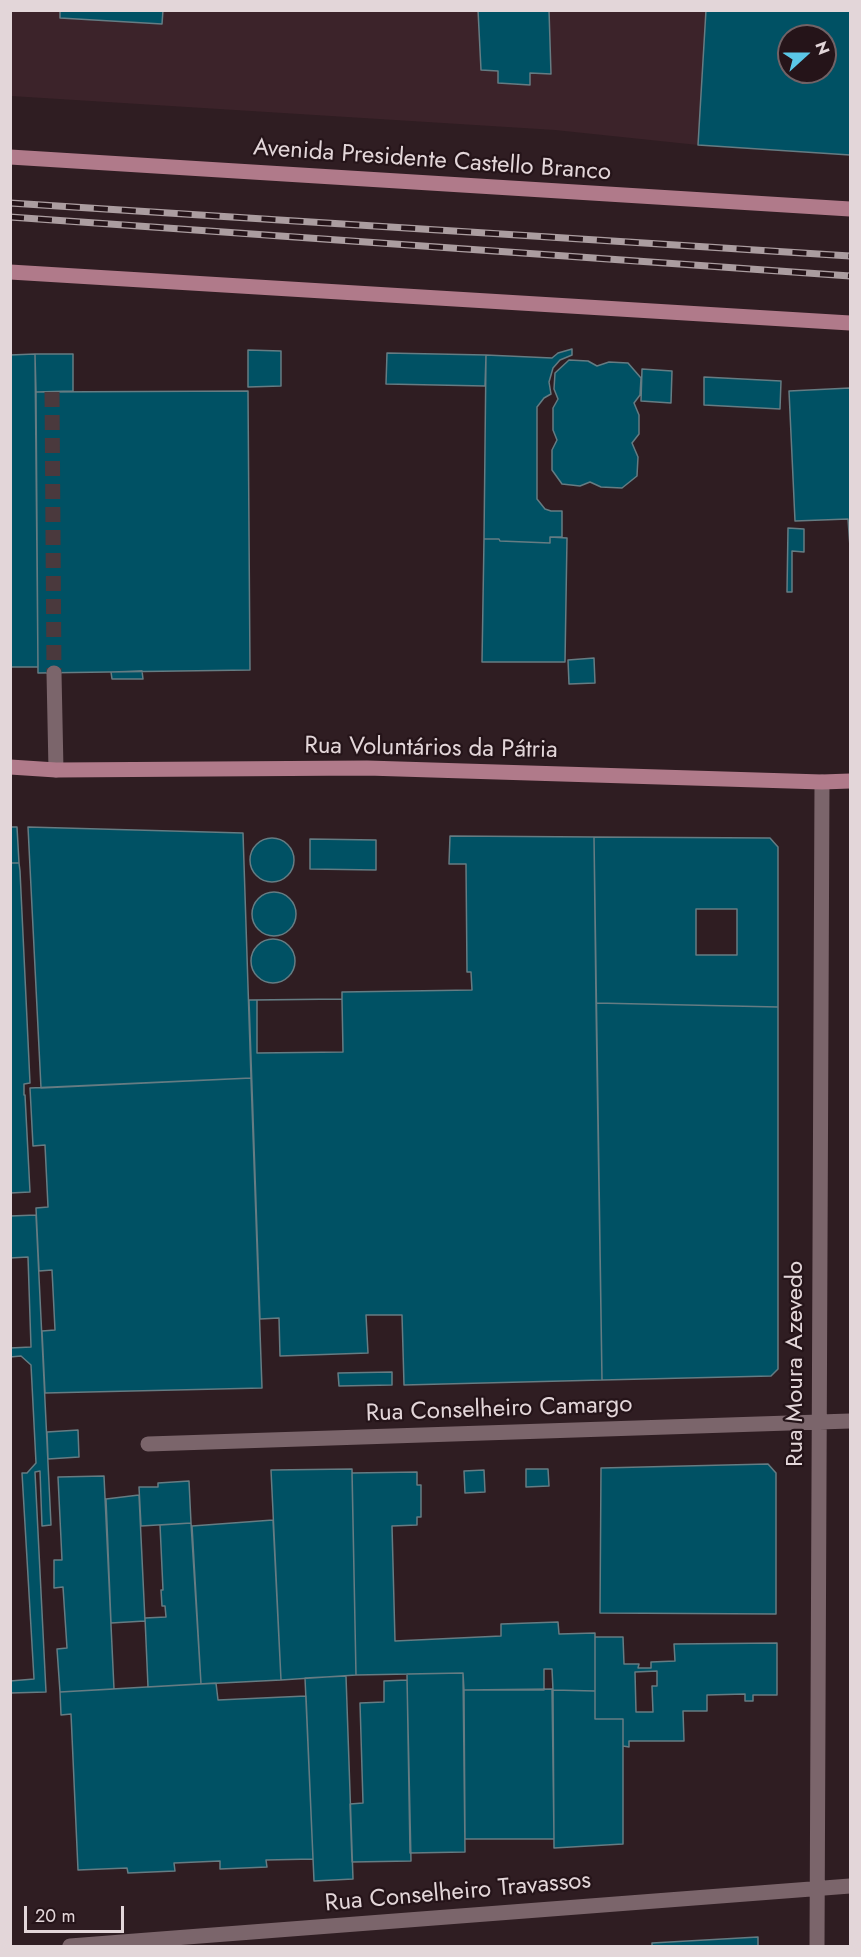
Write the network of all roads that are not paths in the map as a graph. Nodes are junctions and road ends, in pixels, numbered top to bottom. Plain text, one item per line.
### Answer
1 (10, 157) edge
2 (850, 209) edge
3 (10, 272) edge
4 (850, 323) edge
5 (54, 673) tunnel mouth
6 (10, 767) edge
7 (56, 770) junction
8 (850, 781) edge
9 (822, 782) junction
10 (818, 1422) junction
11 (850, 1422) edge
12 (148, 1444) dead end
13 (850, 1886) edge
14 (817, 1887) junction
15 (69, 1947) edge
16 (817, 1947) edge

1 - 2 main road, Avenida Presidente Castello Branco
3 - 4 main road
5 - 7 street
6 - 7 main road, Rua Voluntários da Pátria
7 - 9 main road, Rua Voluntários da Pátria
8 - 9 main road, Rua Voluntários da Pátria
9 - 10 street, Rua Moura Azevedo
10 - 11 street, Rua Conselheiro Camargo
10 - 12 street, Rua Conselheiro Camargo
10 - 14 street, Rua Moura Azevedo
13 - 14 street, Rua Conselheiro Travassos
14 - 15 street, Rua Conselheiro Travassos
14 - 16 street, Rua Moura Azevedo

